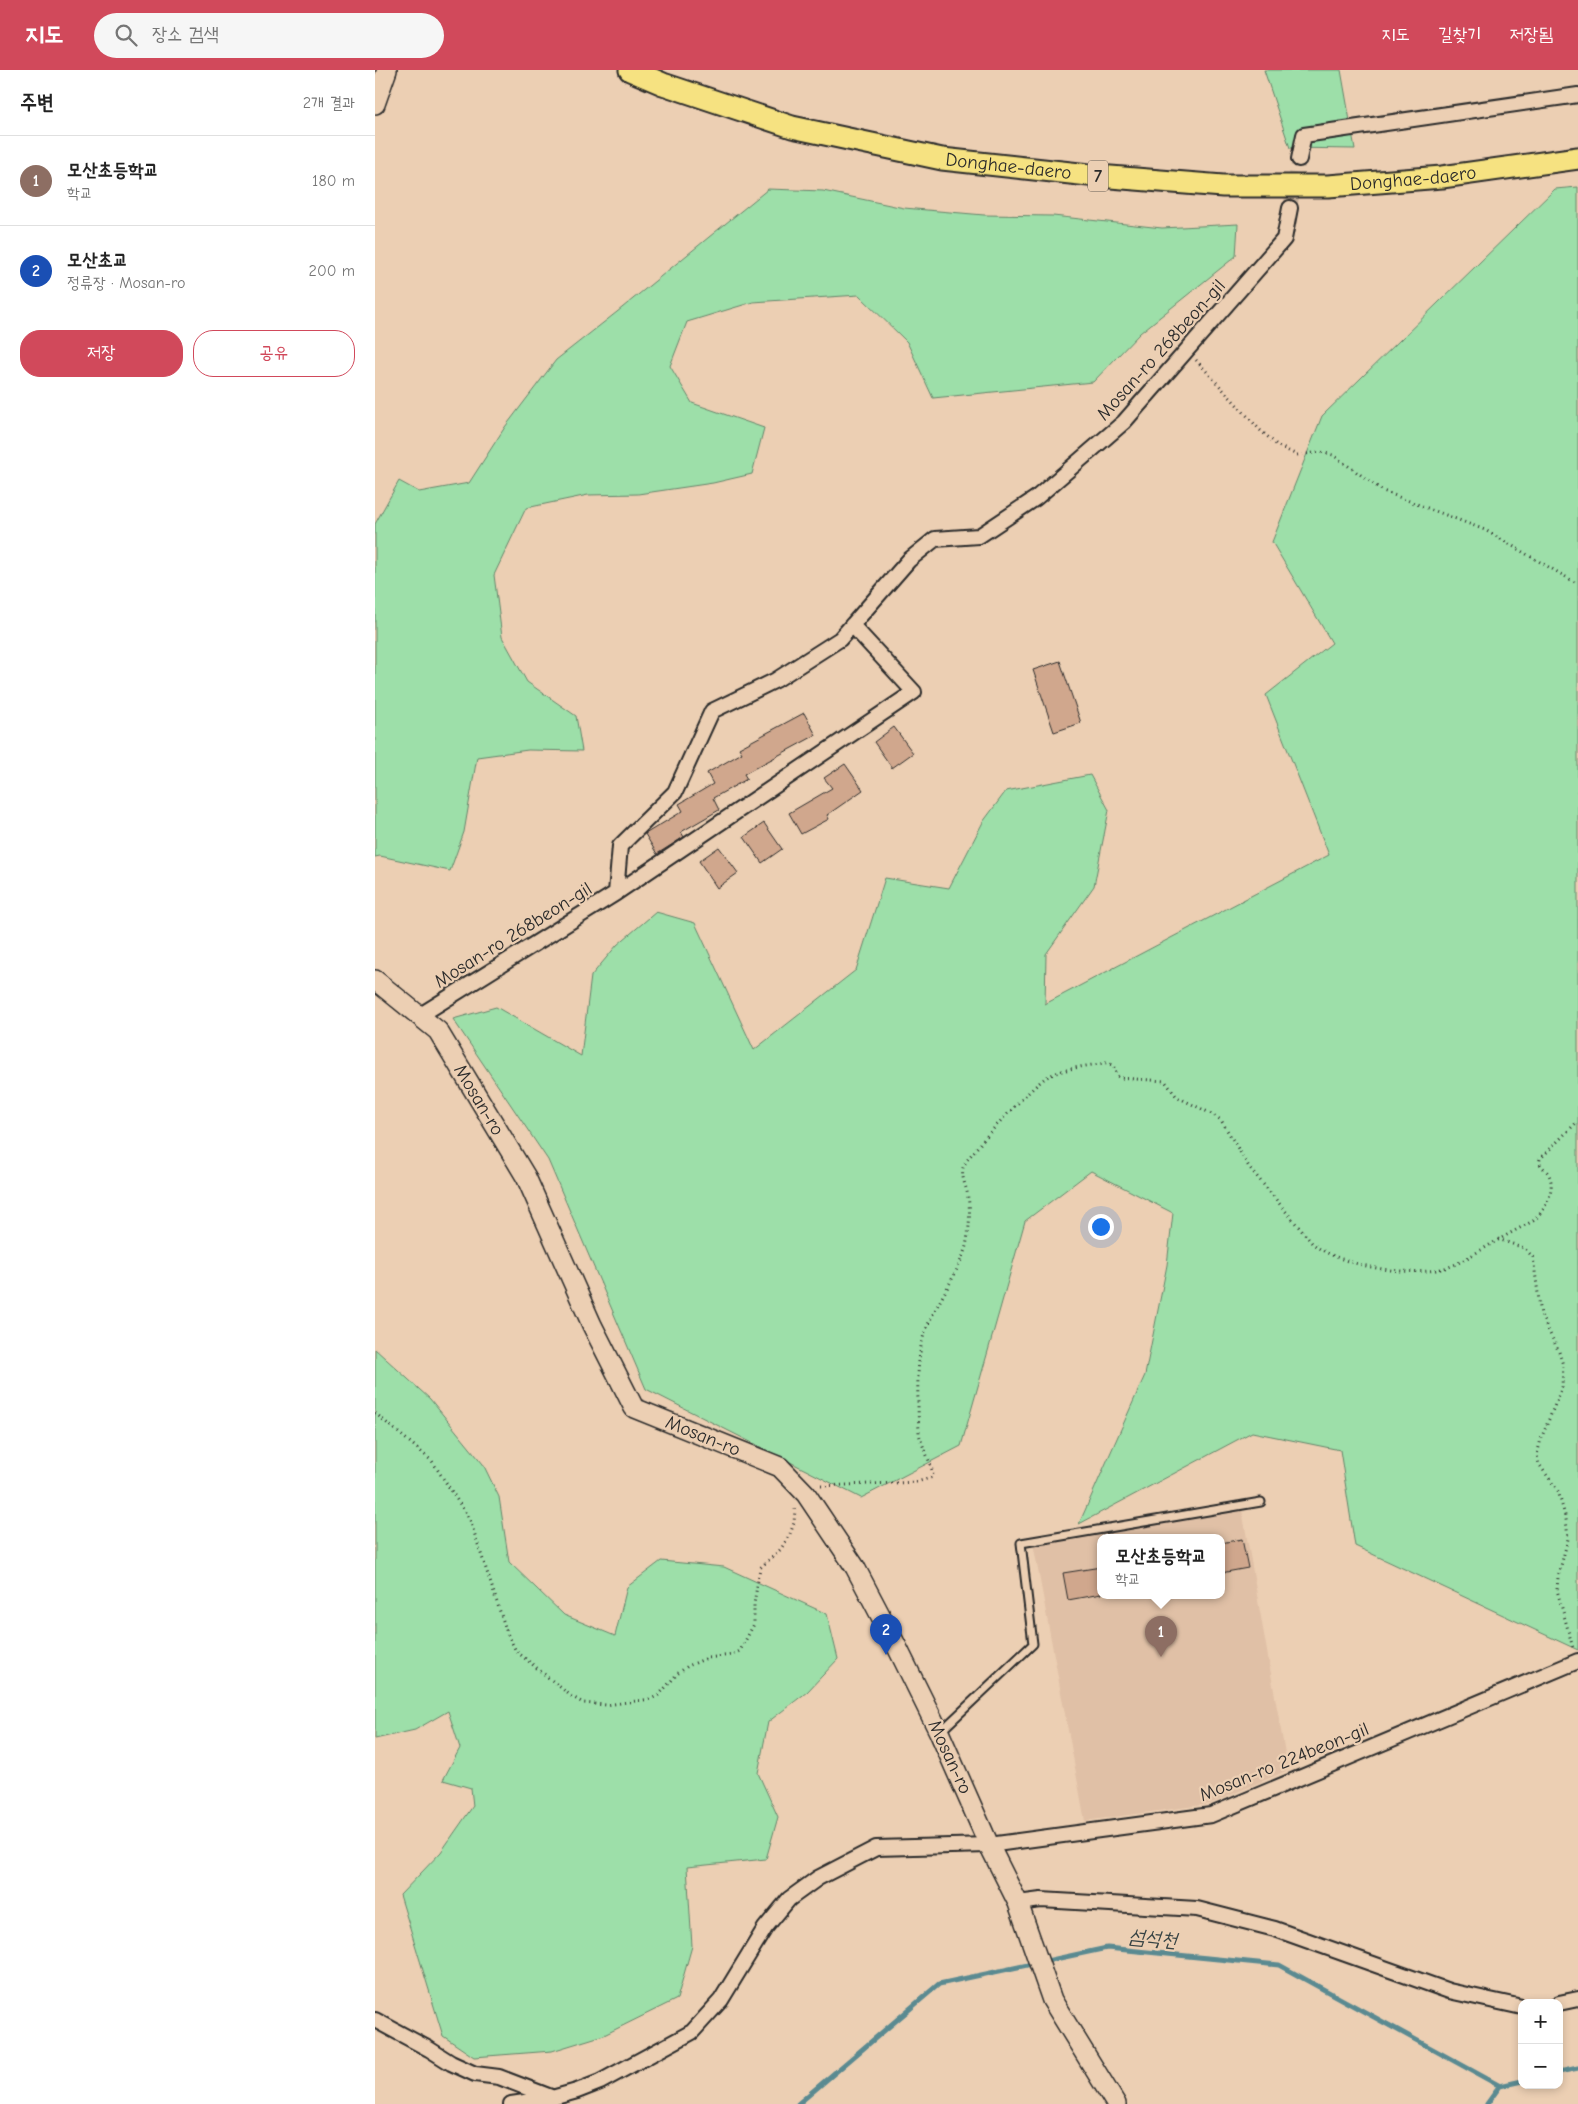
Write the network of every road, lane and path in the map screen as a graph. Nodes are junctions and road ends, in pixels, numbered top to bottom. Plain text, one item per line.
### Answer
1 (387, 70) edge
2 (629, 70) edge
3 (1578, 96) edge
4 (375, 104) edge
5 (1578, 158) edge
6 (1299, 160) tunnel mouth
7 (1290, 208) tunnel mouth
8 (1187, 351) junction
9 (1578, 584) edge
10 (852, 625) junction
11 (616, 893) junction
12 (375, 980) edge
13 (419, 1016) junction
14 (1578, 1121) edge
15 (1499, 1239) junction
16 (375, 1413) edge
17 (806, 1494) junction
18 (1261, 1502) dead end
19 (1576, 1662) edge
20 (939, 1732) junction
21 (989, 1845) junction
22 (1017, 1904) junction
23 (1578, 1999) edge
24 (1563, 2002) edge
25 (1518, 2006) edge
26 (375, 2020) edge
27 (552, 2098) junction
28 (511, 2104) edge
29 (1116, 2104) edge

1 - 4 street
2 - 5 main road, Donghae-daero / 7
3 - 6 street
7 - 8 street, Mosan-ro 268beon-gil
8 - 9 path
8 - 10 street, Mosan-ro 268beon-gil
10 - 11 street, Mosan-ro 268beon-gil
10 - 11 street
11 - 13 street, Mosan-ro 268beon-gil
12 - 13 street, Mosan-ro
13 - 17 street, Mosan-ro
14 - 15 path
15 - 17 path
15 - 19 path
16 - 17 path
17 - 20 street, Mosan-ro
18 - 20 lane
19 - 21 street, Mosan-ro 224beon-gil
20 - 21 street, Mosan-ro
21 - 22 street, Mosan-ro
21 - 27 street, Mosan-ro 224beon-gil
22 - 25 street
22 - 29 street, Mosan-ro
23 - 24 street
26 - 27 street
27 - 28 street, Mosan-ro 224beon-gil

